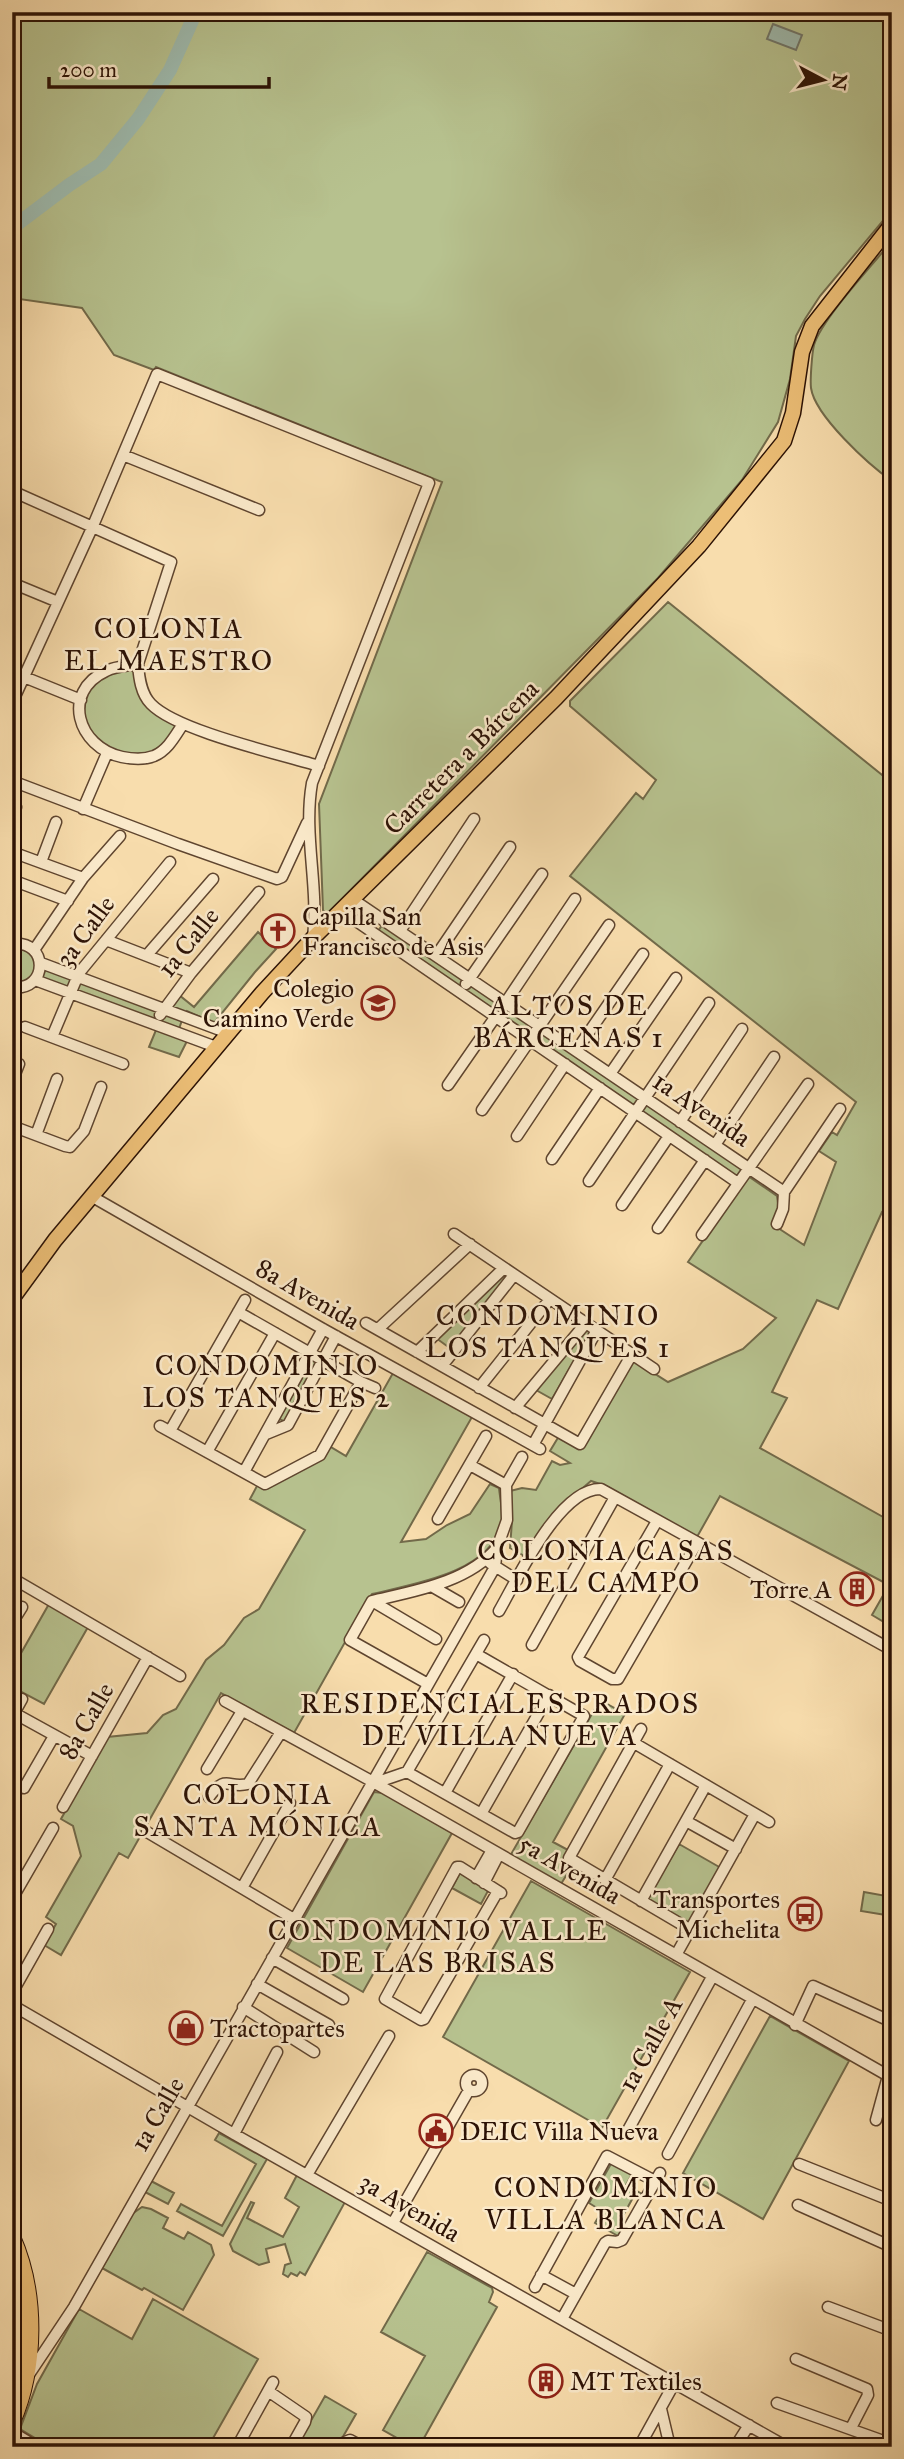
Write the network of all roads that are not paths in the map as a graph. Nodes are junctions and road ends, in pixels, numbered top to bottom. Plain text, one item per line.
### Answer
1 (892, 224) edge
2 (122, 455) junction
3 (12, 491) edge
4 (259, 510) dead end
5 (92, 528) junction
6 (12, 583) edge
7 (58, 602) junction
8 (138, 664) junction
9 (24, 677) junction
10 (81, 700) junction
11 (12, 703) edge
12 (183, 724) junction
13 (107, 753) junction
14 (319, 766) junction
15 (12, 781) edge
16 (83, 809) junction
17 (474, 819) dead end
18 (56, 822) dead end
19 (307, 823) junction
20 (120, 836) dead end
21 (510, 847) dead end
22 (12, 852) edge
23 (41, 862) junction
24 (170, 862) dead end
25 (542, 874) dead end
26 (83, 878) junction
27 (212, 879) dead end
28 (12, 880) edge
29 (259, 892) dead end
30 (352, 899) junction
31 (575, 899) dead end
32 (68, 901) junction
33 (340, 910) junction
34 (609, 925) dead end
35 (400, 931) junction
36 (313, 937) junction
37 (106, 940) junction
38 (12, 944) edge
39 (34, 950) junction
40 (643, 954) dead end
41 (147, 955) junction
42 (436, 956) junction
43 (41, 963) junction
44 (191, 973) junction
45 (76, 978) junction
46 (676, 978) dead end
47 (470, 979) junction
48 (35, 980) junction
49 (12, 987) edge
50 (461, 992) junction
51 (69, 993) junction
52 (506, 1002) junction
53 (709, 1003) dead end
54 (163, 1009) junction
55 (496, 1016) junction
56 (155, 1023) junction
57 (540, 1026) junction
58 (25, 1027) dead end
59 (742, 1029) dead end
60 (228, 1033) junction
61 (52, 1037) junction
62 (530, 1040) junction
63 (216, 1047) junction
64 (576, 1051) junction
65 (774, 1057) dead end
66 (19, 1064) dead end
67 (123, 1064) dead end
68 (565, 1065) junction
69 (610, 1074) junction
70 (57, 1079) dead end
71 (12, 1082) edge
72 (808, 1084) dead end
73 (448, 1085) dead end
74 (101, 1087) dead end
75 (600, 1088) junction
76 (645, 1098) junction
77 (840, 1109) dead end
78 (482, 1110) dead end
79 (635, 1112) junction
80 (680, 1122) junction
81 (12, 1126) edge
82 (36, 1135) junction
83 (517, 1136) dead end
84 (669, 1136) junction
85 (715, 1145) junction
86 (552, 1159) dead end
87 (705, 1160) junction
88 (749, 1168) junction
89 (589, 1181) dead end
90 (738, 1183) junction
91 (784, 1192) junction
92 (91, 1196) junction
93 (622, 1205) dead end
94 (776, 1224) dead end
95 (658, 1228) dead end
96 (454, 1234) dead end
97 (702, 1235) dead end
98 (470, 1244) junction
99 (504, 1268) junction
100 (514, 1275) junction
101 (12, 1299) edge
102 (550, 1299) junction
103 (245, 1300) dead end
104 (238, 1312) junction
105 (366, 1323) dead end
106 (586, 1323) junction
107 (323, 1329) junction
108 (378, 1329) junction
109 (597, 1330) junction
110 (275, 1333) junction
111 (336, 1336) junction
112 (417, 1352) junction
113 (311, 1353) junction
114 (632, 1354) junction
115 (325, 1361) junction
116 (442, 1366) junction
117 (654, 1369) dead end
118 (362, 1382) junction
119 (375, 1388) dead end
120 (479, 1388) junction
121 (515, 1408) junction
122 (540, 1422) junction
123 (266, 1434) junction
124 (486, 1436) dead end
125 (207, 1452) junction
126 (522, 1457) dead end
127 (470, 1465) junction
128 (244, 1472) junction
129 (506, 1485) junction
130 (615, 1497) junction
131 (438, 1519) dead end
132 (657, 1521) junction
133 (697, 1543) junction
134 (497, 1548) junction
135 (484, 1560) junction
136 (496, 1564) junction
137 (12, 1578) edge
138 (517, 1580) junction
139 (433, 1587) junction
140 (372, 1601) junction
141 (459, 1602) dead end
142 (22, 1607) dead end
143 (499, 1611) dead end
144 (12, 1623) edge
145 (436, 1639) dead end
146 (484, 1640) dead end
147 (532, 1645) dead end
148 (892, 1650) edge
149 (476, 1654) junction
150 (148, 1657) junction
151 (513, 1674) junction
152 (180, 1676) dead end
153 (428, 1684) junction
154 (549, 1695) junction
155 (22, 1699) dead end
156 (225, 1701) dead end
157 (242, 1711) junction
158 (13, 1715) edge
159 (641, 1729) dead end
160 (281, 1732) junction
161 (54, 1736) junction
162 (634, 1743) junction
163 (92, 1756) junction
164 (670, 1765) junction
165 (207, 1769) dead end
166 (407, 1772) junction
167 (374, 1783) junction
168 (706, 1785) junction
169 (24, 1787) dead end
170 (445, 1793) junction
171 (209, 1797) dead end
172 (290, 1803) dead end
173 (63, 1807) dead end
174 (481, 1814) junction
175 (755, 1814) junction
176 (686, 1821) junction
177 (769, 1822) dead end
178 (53, 1828) dead end
179 (147, 1832) dead end
180 (736, 1849) junction
181 (496, 1852) junction
182 (480, 1880) junction
183 (604, 1880) junction
184 (242, 1888) junction
185 (12, 1899) edge
186 (640, 1901) junction
187 (295, 1919) junction
188 (48, 1929) dead end
189 (691, 1930) junction
190 (676, 1955) junction
191 (272, 1958) junction
192 (712, 1977) junction
193 (257, 1984) junction
194 (12, 1993) edge
195 (343, 1999) dead end
196 (752, 2000) junction
197 (12, 2005) edge
198 (243, 2007) junction
199 (892, 2022) edge
200 (329, 2025) dead end
201 (794, 2025) junction
202 (388, 2036) dead end
203 (278, 2052) dead end
204 (314, 2052) dead end
205 (890, 2077) edge
206 (469, 2090) dead end
207 (188, 2106) junction
208 (876, 2120) dead end
209 (628, 2132) dead end
210 (234, 2134) junction
211 (668, 2154) dead end
212 (799, 2164) dead end
213 (307, 2175) junction
214 (892, 2201) edge
215 (393, 2223) junction
216 (12, 2237) edge
217 (892, 2241) edge
218 (892, 2247) edge
219 (541, 2275) junction
220 (12, 2277) edge
221 (535, 2287) dead end
222 (576, 2294) junction
223 (828, 2307) dead end
224 (562, 2319) junction
225 (892, 2331) edge
226 (35, 2356) junction
227 (796, 2359) dead end
228 (19, 2379) edge
229 (675, 2382) junction
230 (777, 2403) dead end
231 (661, 2409) junction
232 (12, 2422) edge
233 (749, 2425) junction
234 (851, 2428) junction
235 (12, 2432) edge
236 (344, 2444) edge
237 (892, 2444) edge
238 (37, 2447) edge
239 (237, 2447) edge
240 (291, 2447) edge
241 (363, 2447) edge
242 (639, 2447) edge
243 (670, 2447) edge
244 (735, 2447) edge
245 (787, 2447) edge

1 - 30 main road, Carretera a Bárcena
2 - 4 street
2 - 5 street
2 - 14 street
3 - 5 street
5 - 7 street
5 - 8 street
6 - 7 street
7 - 9 street
8 - 10 street
8 - 12 street
9 - 10 street
9 - 11 street
10 - 13 street
12 - 13 street
12 - 14 street
13 - 16 street
14 - 19 street
15 - 16 street
16 - 19 street
17 - 35 street
18 - 23 street
19 - 36 street
20 - 26 street
21 - 42 street
22 - 23 street
23 - 26 street
24 - 37 street, 3a Calle
25 - 47 street
26 - 32 street
27 - 41 street
28 - 32 street
29 - 44 street, 1a Calle
30 - 33 main road, Carretera a Bárcena
30 - 35 street, 1a Avenida
31 - 52 street
32 - 39 street
33 - 36 main road, Carretera a Bárcena
33 - 50 street, 1a Avenida
34 - 57 street
35 - 42 street, 1a Avenida
36 - 60 main road, Carretera a Bárcena
37 - 41 street
37 - 45 street, 3a Calle
38 - 39 street
39 - 43 street
40 - 64 street
41 - 44 street
42 - 47 street, 1a Avenida
43 - 45 street
43 - 48 street
44 - 54 street, 1a Calle
45 - 51 street, 3a Calle
45 - 54 street
46 - 69 street
47 - 50 street
47 - 52 street, 1a Avenida
48 - 49 street
48 - 51 street
50 - 55 street, 1a Avenida
51 - 56 street
51 - 61 street, 3a Calle
52 - 57 street, 1a Avenida
53 - 76 street
54 - 56 street, 1a Calle
54 - 60 street
55 - 62 street, 1a Avenida
55 - 73 street
56 - 63 street
57 - 62 street
57 - 64 street, 1a Avenida
58 - 61 street
59 - 80 street
60 - 63 main road, Carretera a Bárcena
61 - 67 street
62 - 68 street, 1a Avenida
62 - 78 street
63 - 92 main road, Carretera a Bárcena
64 - 69 street, 1a Avenida
65 - 85 street
66 - 71 street
68 - 75 street, 1a Avenida
68 - 83 street
69 - 76 street, 1a Avenida
70 - 82 street
72 - 88 street
74 - 82 street
75 - 79 street, 1a Avenida
75 - 86 street
76 - 79 street
76 - 80 street, 1a Avenida
77 - 91 street
79 - 84 street, 1a Avenida
79 - 89 street
80 - 85 street, 1a Avenida
81 - 82 street
84 - 87 street, 1a Avenida
84 - 93 street
85 - 88 street, 1a Avenida
87 - 90 street, 1a Avenida
87 - 95 street
88 - 90 street
88 - 91 street, 1a Avenida
90 - 97 street
91 - 94 street
92 - 101 main road, Carretera a Bárcena
92 - 107 street, 8a Avenida
96 - 98 street
98 - 99 street
98 - 108 street
99 - 100 street
99 - 112 street
100 - 102 street
100 - 116 street
102 - 106 street
102 - 120 street
103 - 104 street
104 - 110 street
104 - 125 street
105 - 108 street
106 - 109 street
106 - 121 street
107 - 111 street, 8a Avenida
107 - 113 street
108 - 112 street
109 - 114 street
109 - 122 street
110 - 113 street
110 - 125 street
111 - 115 street
111 - 122 street, 8a Avenida
112 - 116 street
113 - 115 street
113 - 123 street
114 - 117 street
114 - 122 street
115 - 118 street
115 - 123 street
116 - 120 street
118 - 119 street
118 - 128 street
120 - 121 street
121 - 122 street
123 - 128 street
124 - 127 street
125 - 128 street
126 - 129 street
127 - 129 street
127 - 131 street
129 - 134 street
130 - 132 street
130 - 138 street
130 - 147 street
132 - 133 street
132 - 133 street
133 - 148 street
134 - 135 street
134 - 136 street
135 - 136 street
135 - 139 street
136 - 138 street
136 - 153 street, 1a Calle
137 - 150 street
138 - 143 street
139 - 140 street
139 - 141 street
140 - 145 street
140 - 153 street
142 - 144 street
146 - 149 street
149 - 151 street
149 - 166 street
150 - 152 street
150 - 163 street, 8a Calle
151 - 154 street
151 - 170 street
153 - 167 street, 1a Calle
154 - 174 street
154 - 174 street
155 - 158 street
156 - 157 street, 5a Avenida
157 - 160 street, 5a Avenida
157 - 165 street
158 - 161 street
159 - 162 street
160 - 167 street, 5a Avenida
160 - 171 street
161 - 163 street
161 - 169 street
162 - 164 street
162 - 183 street
163 - 173 street, 8a Calle
164 - 168 street
164 - 183 street
166 - 167 street
166 - 170 street
167 - 181 street, 5a Avenida
167 - 187 street, 1a Calle
168 - 175 street
168 - 176 street
170 - 174 street
172 - 184 street
175 - 177 street
175 - 180 street
176 - 180 street
176 - 186 street
178 - 185 street
179 - 184 street
180 - 189 street
181 - 182 street
181 - 190 street, 5a Avenida
182 - 182 street
183 - 186 street
184 - 187 street
186 - 189 street
187 - 191 street, 1a Calle
188 - 194 street
189 - 190 street
190 - 192 street, 5a Avenida
191 - 193 street, 1a Calle
191 - 195 street
192 - 196 street, 5a Avenida
192 - 209 street, 1a Calle A
193 - 198 street, 1a Calle
193 - 200 street
196 - 201 street, 5a Avenida
196 - 211 street
197 - 207 street, 3a Avenida
198 - 204 street
198 - 207 street, 1a Calle
199 - 201 street
201 - 205 street, 5a Avenida
202 - 213 street
203 - 210 street
205 - 208 street
206 - 215 street
207 - 210 street, 3a Avenida
207 - 226 street, 1a Calle
210 - 213 street, 3a Avenida
212 - 214 street
213 - 215 street, 3a Avenida
215 - 224 street, 3a Avenida
216 - 226 highway
217 - 218 street
219 - 221 street
219 - 222 street
219 - 222 street
220 - 228 highway
222 - 224 street
223 - 225 street
224 - 229 street, 3a Avenida
226 - 228 highway
227 - 234 street
228 - 232 highway
229 - 231 street
229 - 233 street, 3a Avenida
230 - 234 street
231 - 242 street
231 - 243 street
233 - 244 street
233 - 245 street, 3a Avenida
234 - 237 street
235 - 238 street
236 - 241 street
239 - 240 street

